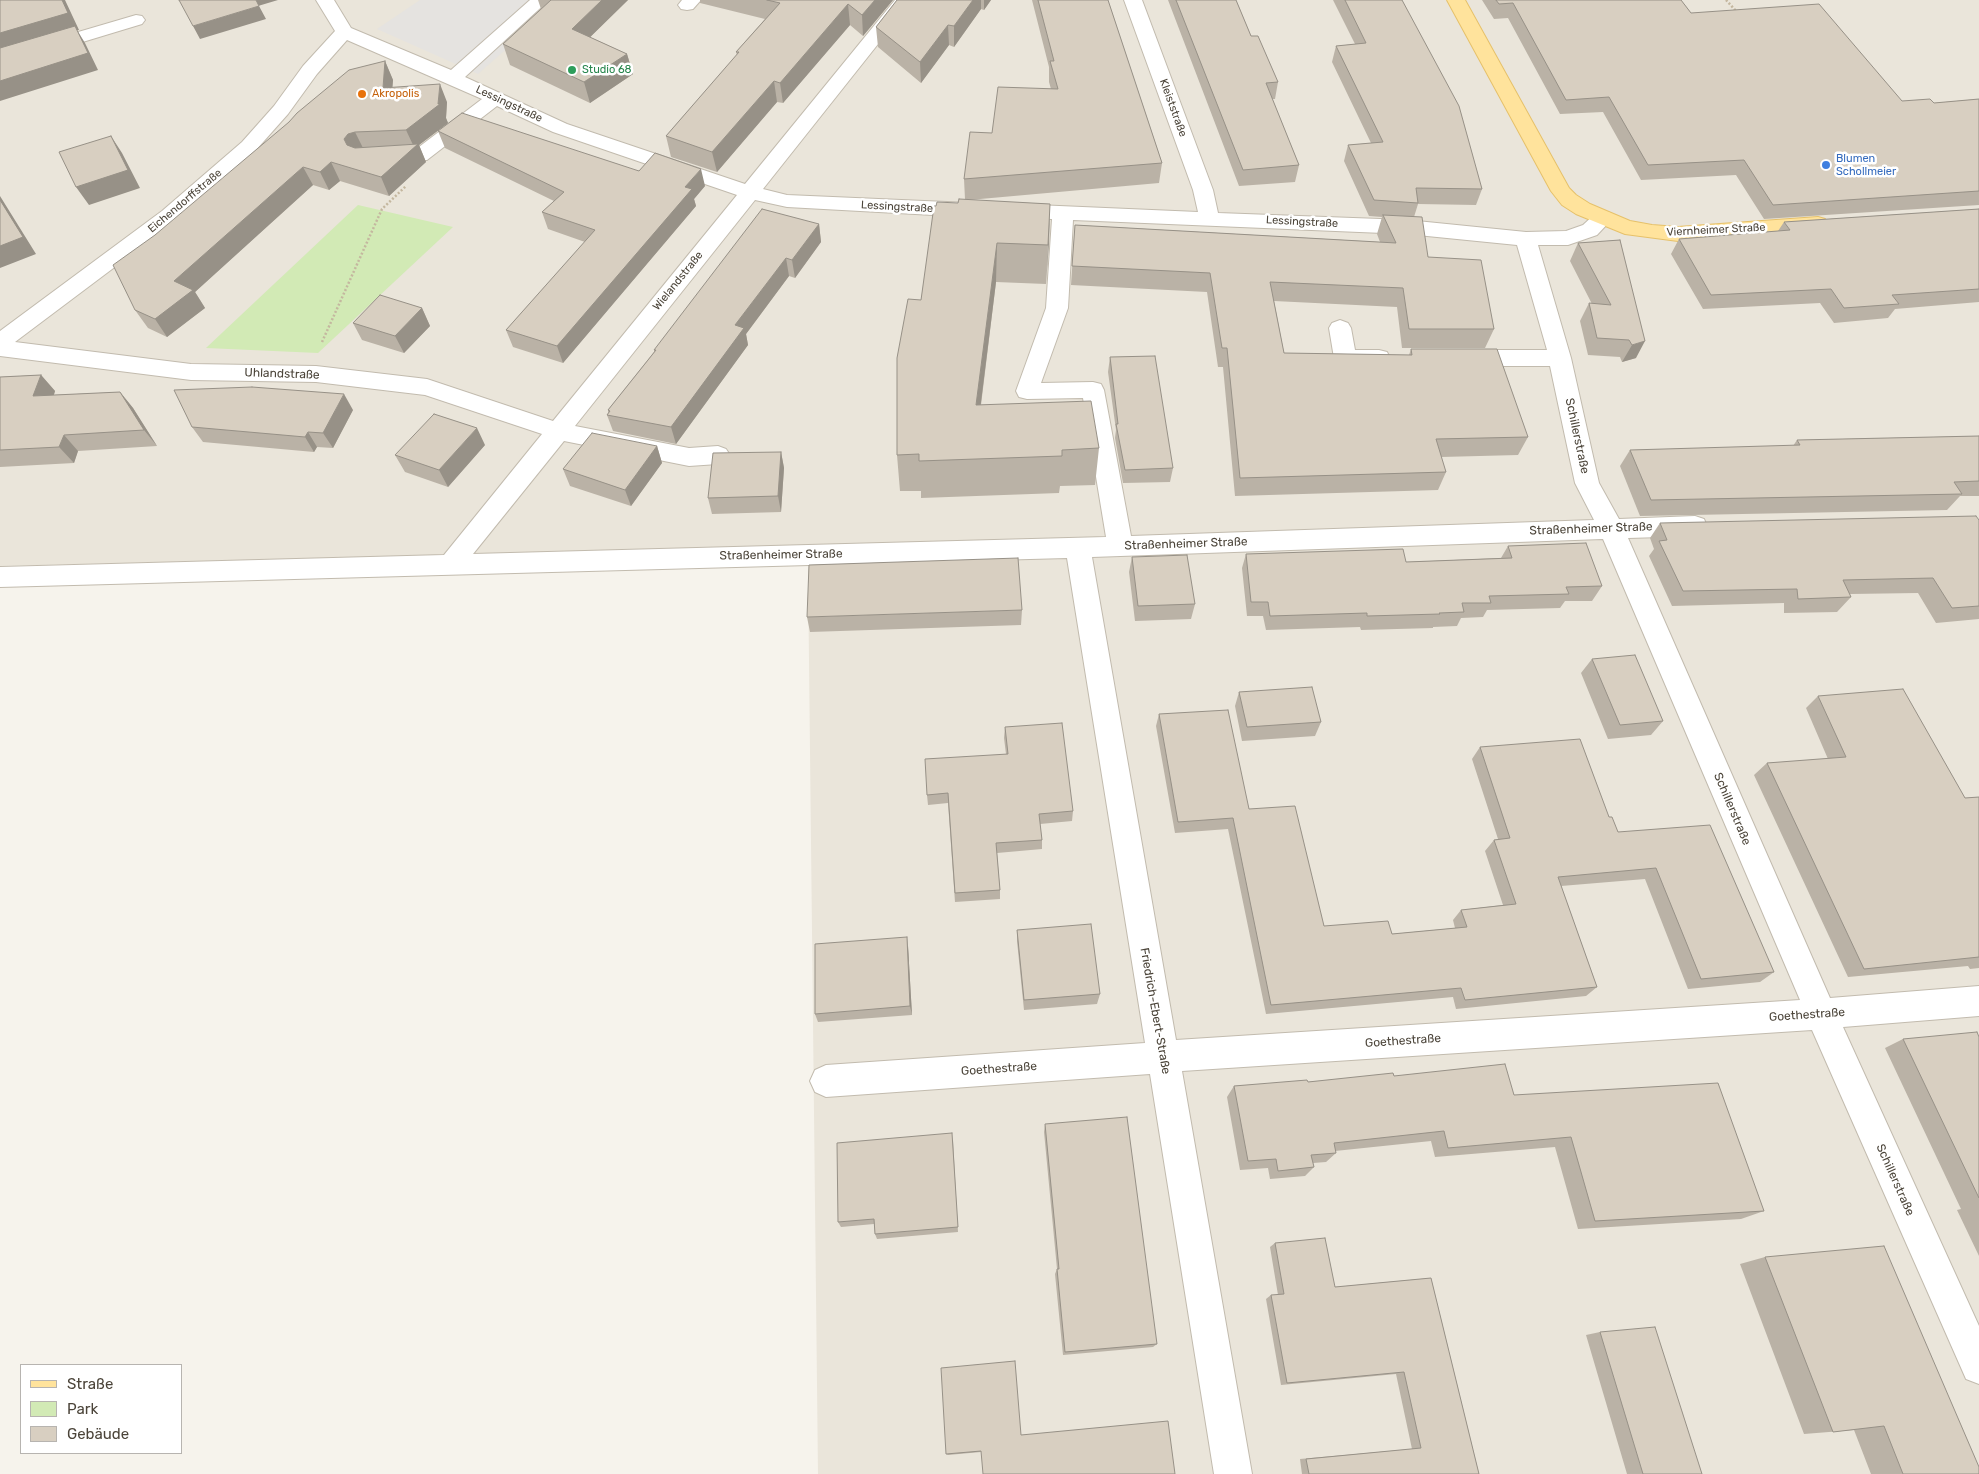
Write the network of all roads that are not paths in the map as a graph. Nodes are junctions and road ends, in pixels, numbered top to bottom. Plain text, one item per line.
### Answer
1 (325, 0) edge
2 (540, 0) edge
3 (904, 0) edge
4 (1133, 0) edge
5 (1456, 0) edge
6 (136, 20) dead end
7 (344, 32) junction
8 (0, 61) edge
9 (453, 78) junction
10 (495, 98) junction
11 (364, 158) edge
12 (749, 192) junction
13 (1063, 212) junction
14 (1209, 218) junction
15 (1603, 218) junction
16 (1833, 223) edge
17 (1526, 238) junction
18 (1340, 328) dead end
19 (0, 342) edge
20 (0, 348) edge
21 (1403, 358) edge
22 (1443, 358) edge
23 (1560, 358) junction
24 (558, 431) junction
25 (718, 455) edge
26 (1720, 526) edge
27 (1611, 528) junction
28 (1120, 546) junction
29 (1078, 548) junction
30 (452, 563) junction
31 (0, 577) edge
32 (1979, 1001) edge
33 (1820, 1014) junction
34 (1162, 1057) junction
35 (826, 1081) dead end
36 (1979, 1366) edge
37 (1234, 1474) edge

1 - 7 street
2 - 9 street
3 - 12 street, Wielandstraße
4 - 14 street, Kleiststraße
5 - 15 main road, Viernheimer Straße
6 - 8 street
7 - 9 street, Lessingstraße
7 - 19 street, Eichendorffstraße
9 - 10 street, Lessingstraße
10 - 11 street
10 - 12 street, Lessingstraße
12 - 13 street, Lessingstraße
12 - 24 street, Wielandstraße
13 - 14 street, Lessingstraße
13 - 28 street
14 - 17 street, Lessingstraße
15 - 16 main road, Viernheimer Straße
15 - 17 street, Lessingstraße
17 - 23 street, Schillerstraße
18 - 21 street
20 - 24 street, Uhlandstraße
22 - 23 street
23 - 27 street, Schillerstraße
24 - 25 street, Uhlandstraße
24 - 30 street, Wielandstraße
26 - 27 street, Straßenheimer Straße
27 - 28 street, Straßenheimer Straße
27 - 33 street, Schillerstraße
28 - 29 street, Straßenheimer Straße
29 - 30 street, Straßenheimer Straße
29 - 34 street, Friedrich-Ebert-Straße
30 - 31 street, Straßenheimer Straße
32 - 33 street, Goethestraße
33 - 34 street, Goethestraße
33 - 36 street, Schillerstraße
34 - 35 street, Goethestraße
34 - 37 street, Friedrich-Ebert-Straße

